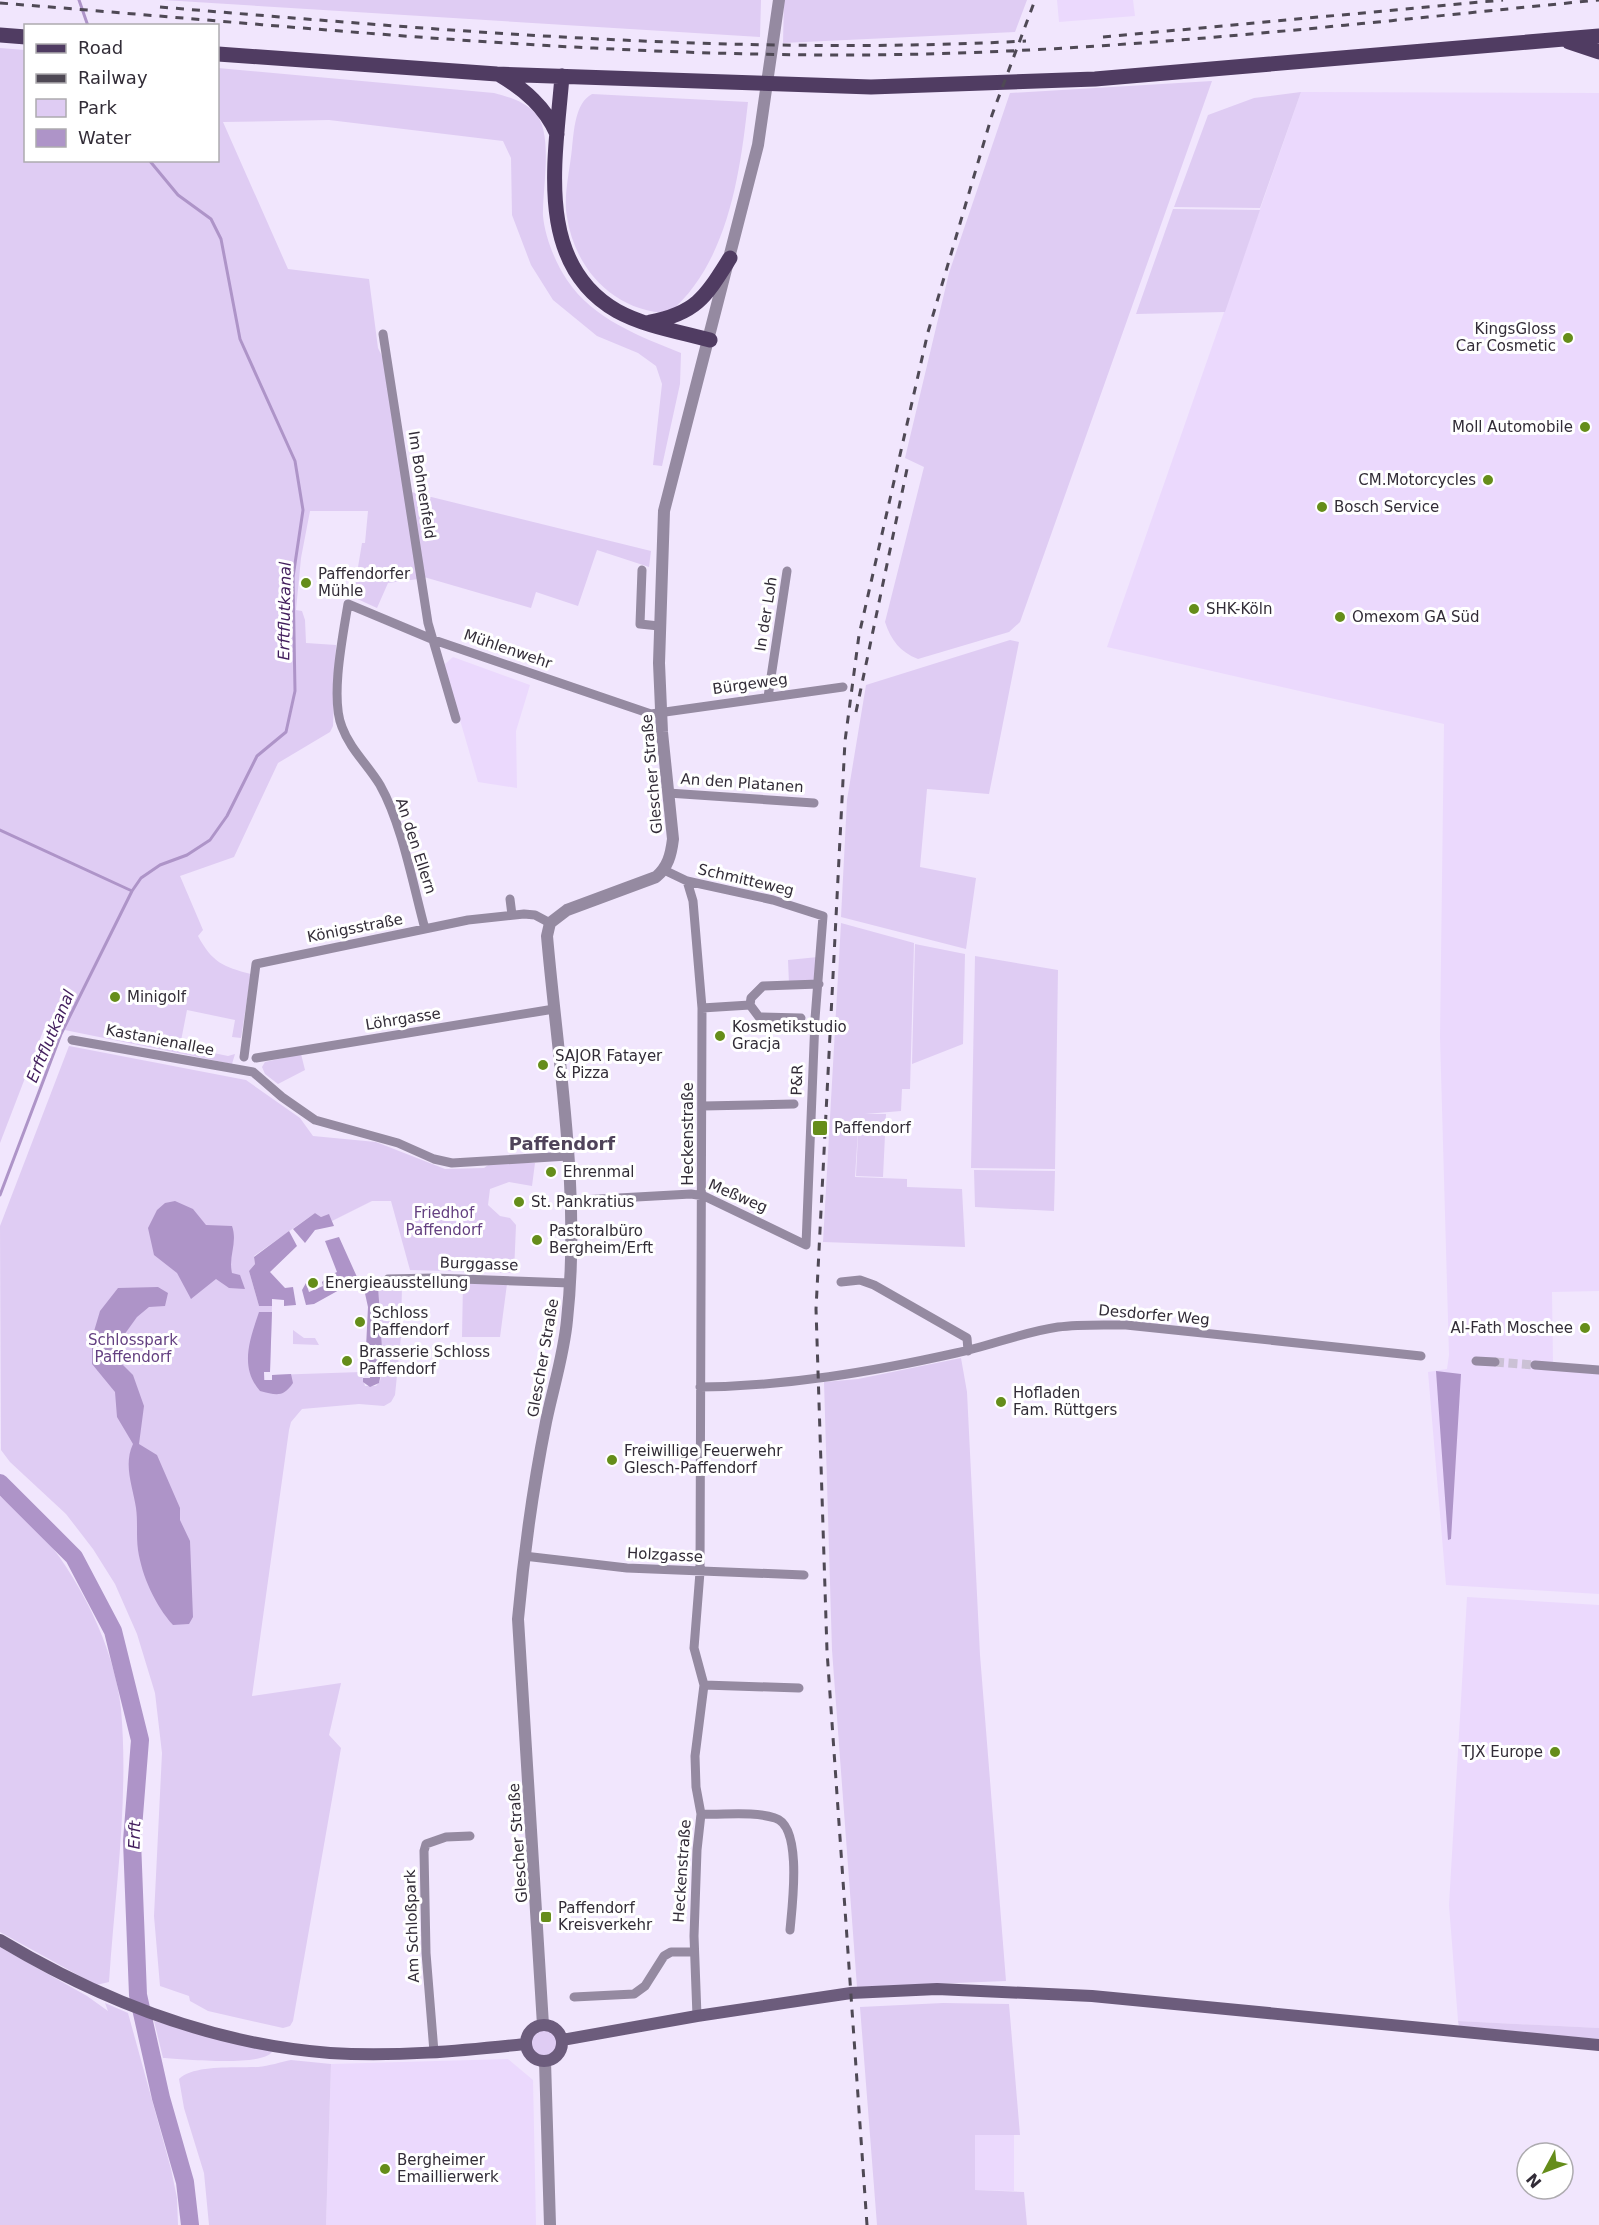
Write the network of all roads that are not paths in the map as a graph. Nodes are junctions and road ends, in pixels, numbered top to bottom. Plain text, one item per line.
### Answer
1 (779, 0) edge
2 (0, 35) edge
3 (1599, 36) edge
4 (24, 38) edge
5 (1557, 40) junction
6 (1599, 52) edge
7 (219, 54) edge
8 (497, 74) junction
9 (562, 76) junction
10 (558, 135) junction
11 (730, 258) junction
12 (648, 322) junction
13 (383, 334) dead end
14 (710, 340) junction
15 (642, 570) dead end
16 (787, 572) dead end
17 (348, 604) joint
18 (659, 626) junction
19 (434, 640) junction
20 (843, 687) dead end
21 (768, 697) junction
22 (661, 712) junction
23 (456, 719) dead end
24 (668, 793) junction
25 (814, 803) dead end
26 (664, 870) junction
27 (687, 881) junction
28 (510, 899) dead end
29 (512, 915) junction
30 (823, 916) joint
31 (550, 923) junction
32 (425, 929) junction
33 (819, 984) junction
34 (750, 1005) junction
35 (702, 1008) junction
36 (554, 1010) junction
37 (801, 1018) dead end
38 (72, 1040) dead end
39 (244, 1057) junction
40 (256, 1058) junction
41 (248, 1071) junction
42 (794, 1104) dead end
43 (703, 1106) junction
44 (568, 1156) junction
45 (704, 1196) junction
46 (582, 1200) dead end
47 (806, 1245) joint
48 (388, 1279) dead end
49 (842, 1282) dead end
50 (570, 1283) junction
51 (968, 1351) junction
52 (1420, 1356) dead end
53 (1476, 1361) dead end
54 (1495, 1362) tunnel mouth
55 (1535, 1365) tunnel mouth
56 (1599, 1370) edge
57 (700, 1388) junction
58 (524, 1556) junction
59 (700, 1572) junction
60 (804, 1575) dead end
61 (704, 1685) junction
62 (799, 1688) dead end
63 (701, 1814) junction
64 (470, 1836) dead end
65 (790, 1930) dead end
66 (0, 1940) edge
67 (694, 1952) junction
68 (574, 1997) dead end
69 (697, 2016) junction
70 (543, 2025) junction
71 (562, 2040) junction
72 (525, 2044) junction
73 (1599, 2045) edge
74 (434, 2052) junction
75 (545, 2061) junction
76 (550, 2225) edge

1 - 11 street, Glescher Straße
2 - 4 main road
3 - 5 main road
5 - 6 main road
5 - 9 main road
7 - 8 main road
8 - 9 main road
8 - 10 main road
9 - 10 main road
10 - 12 main road
11 - 12 main road
11 - 14 street, Glescher Straße
12 - 14 main road
13 - 19 street, Im Bohnenfeld
14 - 18 street, Glescher Straße
15 - 18 street
16 - 21 street, In der Loh
17 - 19 street, Mühlenwehr
17 - 32 street, An den Ellern
18 - 22 street, Glescher Straße
19 - 22 street, Mühlenwehr
19 - 23 street, Im Bohnenfeld
20 - 21 street, Bürgeweg
21 - 22 street, Bürgeweg
22 - 24 street, Glescher Straße
24 - 25 street, An den Platanen
24 - 26 street, Glescher Straße
26 - 27 street, Schmitteweg
26 - 31 street
27 - 30 street, Schmitteweg
27 - 35 street, Heckenstraße
28 - 29 street
29 - 31 street, Königsstraße
29 - 32 street, Königsstraße
30 - 33 street, P&R
31 - 36 street, Glescher Straße
32 - 39 street, Königsstraße
33 - 34 street
33 - 47 street, P&R
34 - 35 street
34 - 37 street
35 - 43 street, Heckenstraße
36 - 40 street, Löhrgasse
36 - 44 street, Glescher Straße
38 - 41 street, Kastanienallee
39 - 40 street
39 - 41 street
40 - 41 street
41 - 44 street
42 - 43 street
43 - 45 street, Heckenstraße
44 - 50 street, Glescher Straße
45 - 46 street, Meßweg
45 - 47 street, Meßweg
45 - 57 street, Heckenstraße
48 - 50 street, Burggasse
49 - 51 street
50 - 58 street, Glescher Straße
51 - 52 street, Desdorfer Weg
51 - 57 street, Desdorfer Weg
53 - 54 street
55 - 56 street
57 - 59 street, Heckenstraße
58 - 59 street, Holzgasse
58 - 70 street, Glescher Straße
59 - 60 street, Holzgasse
59 - 61 street, Heckenstraße
61 - 62 street
61 - 63 street, Heckenstraße
63 - 65 street
63 - 67 street, Heckenstraße
64 - 74 street, Am Schloßpark
66 - 74 main road
67 - 68 street
67 - 69 street, Heckenstraße
69 - 71 main road
69 - 73 main road
70 - 71 main road
70 - 72 main road
71 - 75 main road
72 - 74 main road
72 - 75 main road
75 - 76 street

